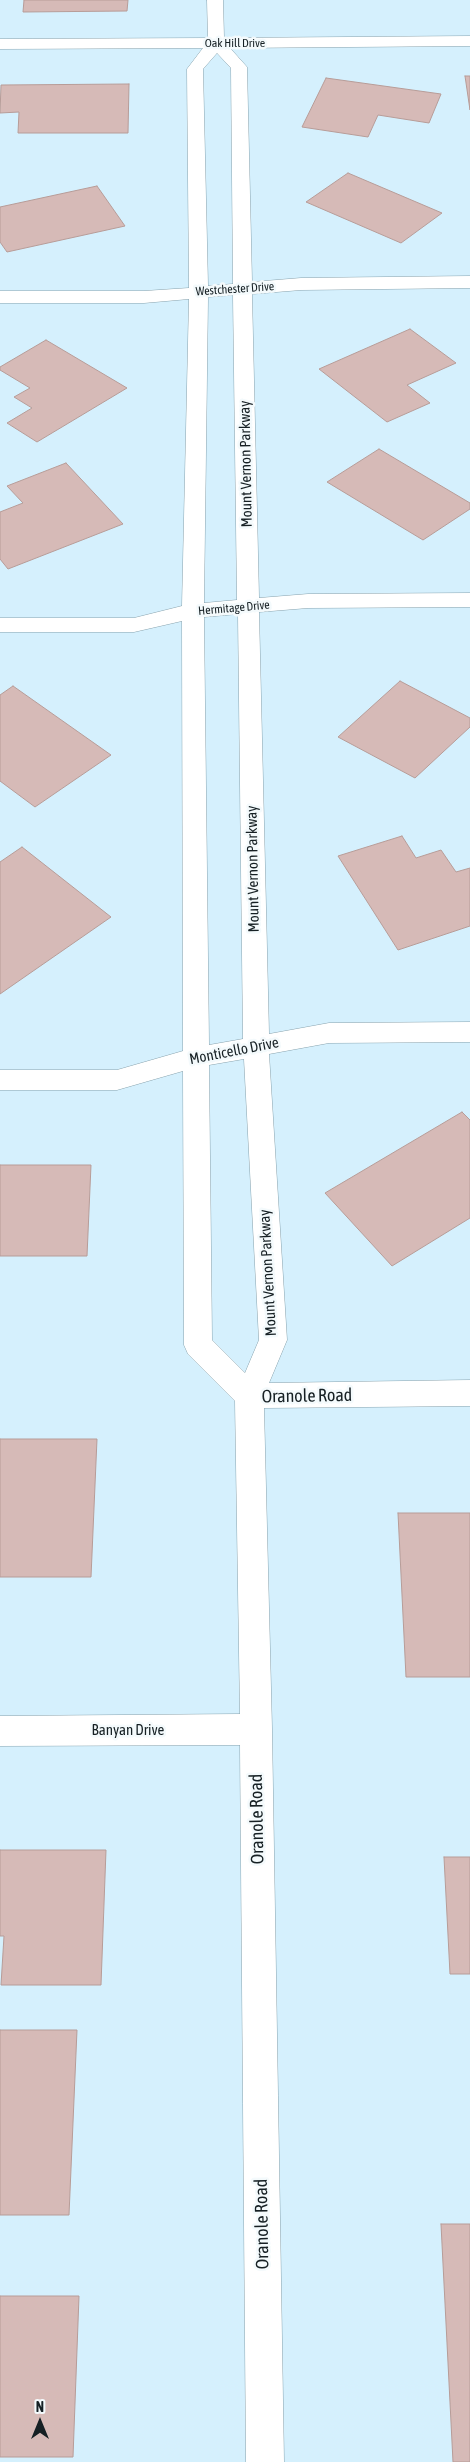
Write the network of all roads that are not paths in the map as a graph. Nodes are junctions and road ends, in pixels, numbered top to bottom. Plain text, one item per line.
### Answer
1 (215, 0) edge
2 (470, 41) edge
3 (216, 43) junction
4 (0, 44) edge
5 (470, 282) edge
6 (243, 288) junction
7 (200, 291) junction
8 (0, 297) edge
9 (470, 600) edge
10 (248, 606) junction
11 (193, 611) junction
12 (0, 625) edge
13 (470, 1032) edge
14 (256, 1046) junction
15 (198, 1057) junction
16 (0, 1080) edge
17 (470, 1393) edge
18 (249, 1396) junction
19 (256, 1729) junction
20 (0, 1731) edge
21 (265, 2462) edge

1 - 3 street
2 - 3 street, Oak Hill Drive
3 - 4 street, Oak Hill Drive
3 - 6 street, Mount Vernon Parkway
3 - 7 street
5 - 6 street, Westchester Drive
6 - 7 street, Westchester Drive
6 - 10 street, Mount Vernon Parkway
7 - 8 street, Westchester Drive
7 - 11 street
9 - 10 street, Hermitage Drive
10 - 11 street, Hermitage Drive
10 - 14 street, Mount Vernon Parkway
11 - 12 street, Hermitage Drive
11 - 15 street
13 - 14 street, Monticello Drive
14 - 15 street, Monticello Drive
14 - 18 street, Mount Vernon Parkway
15 - 16 street, Monticello Drive
15 - 18 street
17 - 18 street, Oranole Road
18 - 19 street, Oranole Road
19 - 20 street, Banyan Drive
19 - 21 street, Oranole Road

